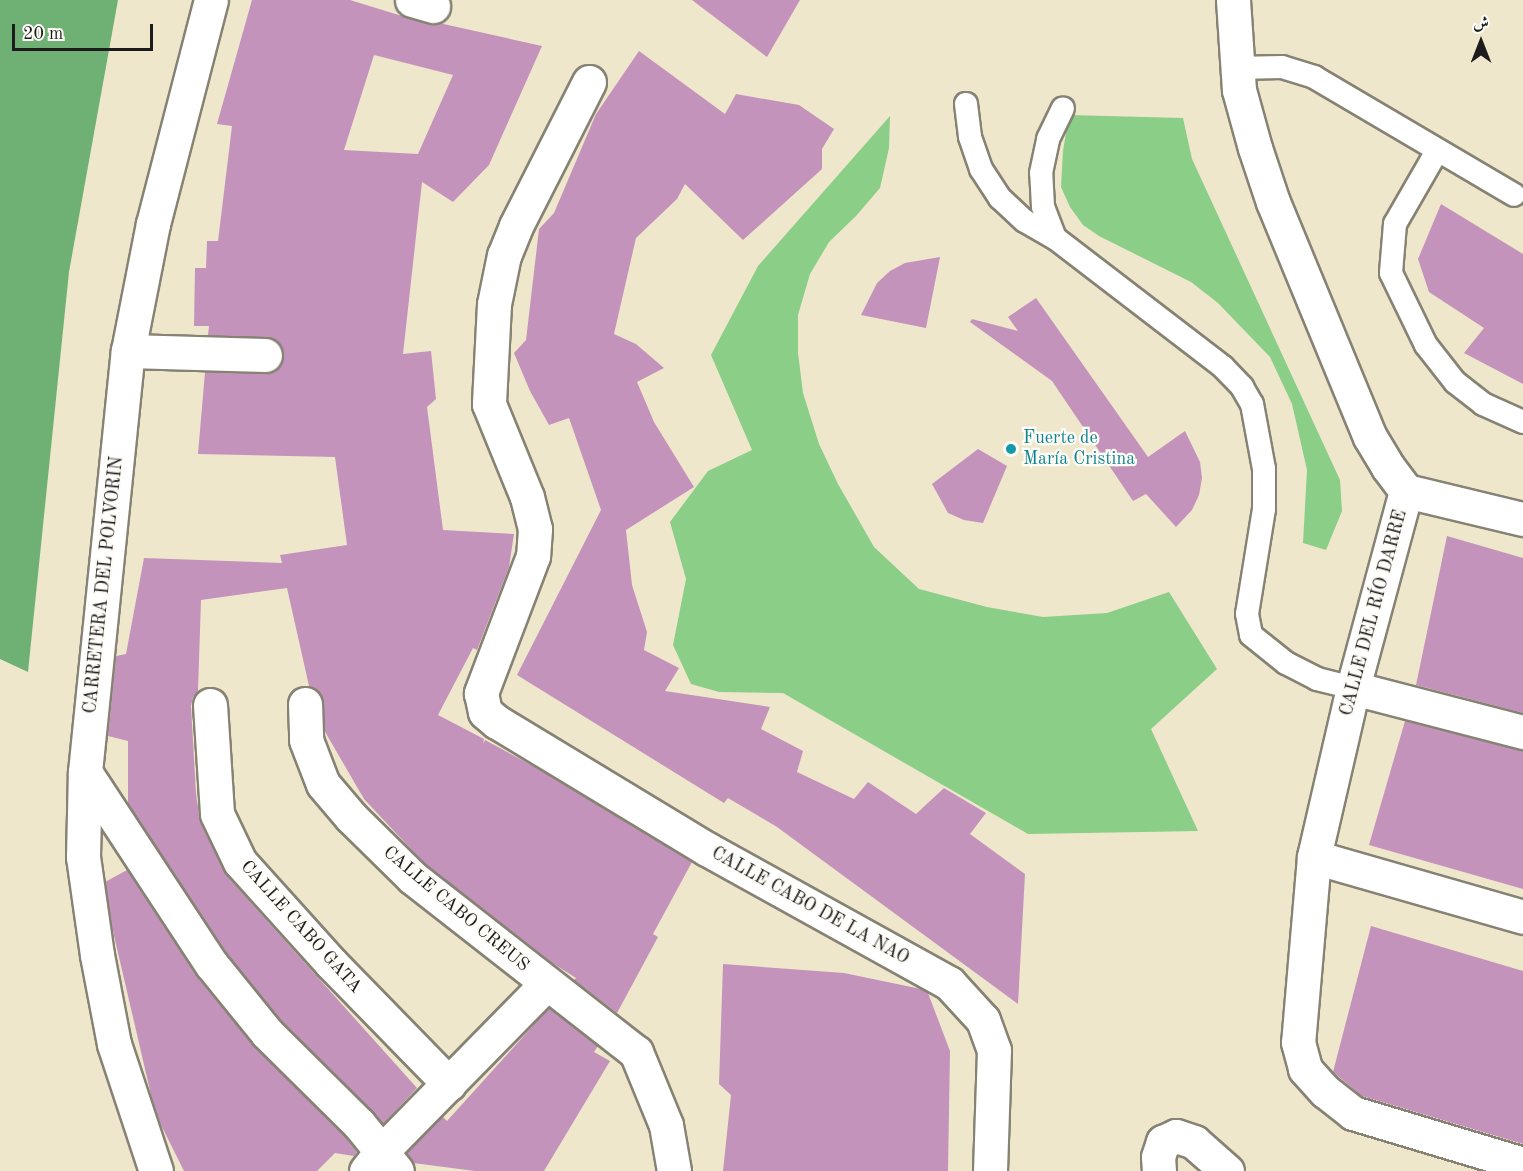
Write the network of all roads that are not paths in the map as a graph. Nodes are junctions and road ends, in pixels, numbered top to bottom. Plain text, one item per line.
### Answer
1 (211, 0) edge
2 (1233, 0) edge
3 (1236, 68) junction
4 (589, 82) dead end
5 (966, 104) dead end
6 (1063, 108) dead end
7 (1437, 151) junction
8 (1514, 195) dead end
9 (1055, 238) junction
10 (128, 351) junction
11 (265, 355) dead end
12 (1523, 422) edge
13 (1406, 490) junction
14 (1523, 519) edge
15 (1353, 688) junction
16 (306, 704) dead end
17 (210, 705) dead end
18 (1523, 732) edge
19 (85, 772) junction
20 (1314, 857) junction
21 (1523, 917) edge
22 (546, 984) junction
23 (449, 1084) junction
24 (1161, 1157) edge
25 (1523, 1164) edge
26 (381, 1165) edge
27 (156, 1171) edge
28 (674, 1171) edge
29 (990, 1171) edge
30 (1227, 1171) edge

1 - 10 street, CARRETERA DEL POLVORIN
2 - 3 street, CALLE DEL RÍO DARRE
3 - 7 lane
3 - 13 street, CALLE DEL RÍO DARRE
4 - 29 street, CALLE CABO DE LA NAO
5 - 9 lane
6 - 9 lane
7 - 8 lane
7 - 12 lane
9 - 15 lane
10 - 11 street
10 - 19 street, CARRETERA DEL POLVORIN
13 - 14 street
13 - 15 street, CALLE DEL RÍO DARRE
15 - 18 street
15 - 20 street, CALLE DEL RÍO DARRE
16 - 22 street, CALLE CABO CREUS
17 - 23 street, CALLE CABO GATA
19 - 26 street
19 - 27 street, CARRETERA DEL POLVORIN
20 - 21 street
20 - 25 street, CALLE DEL RÍO DARRE
22 - 23 street
22 - 28 street, CALLE CABO CREUS
23 - 26 street
24 - 30 street

